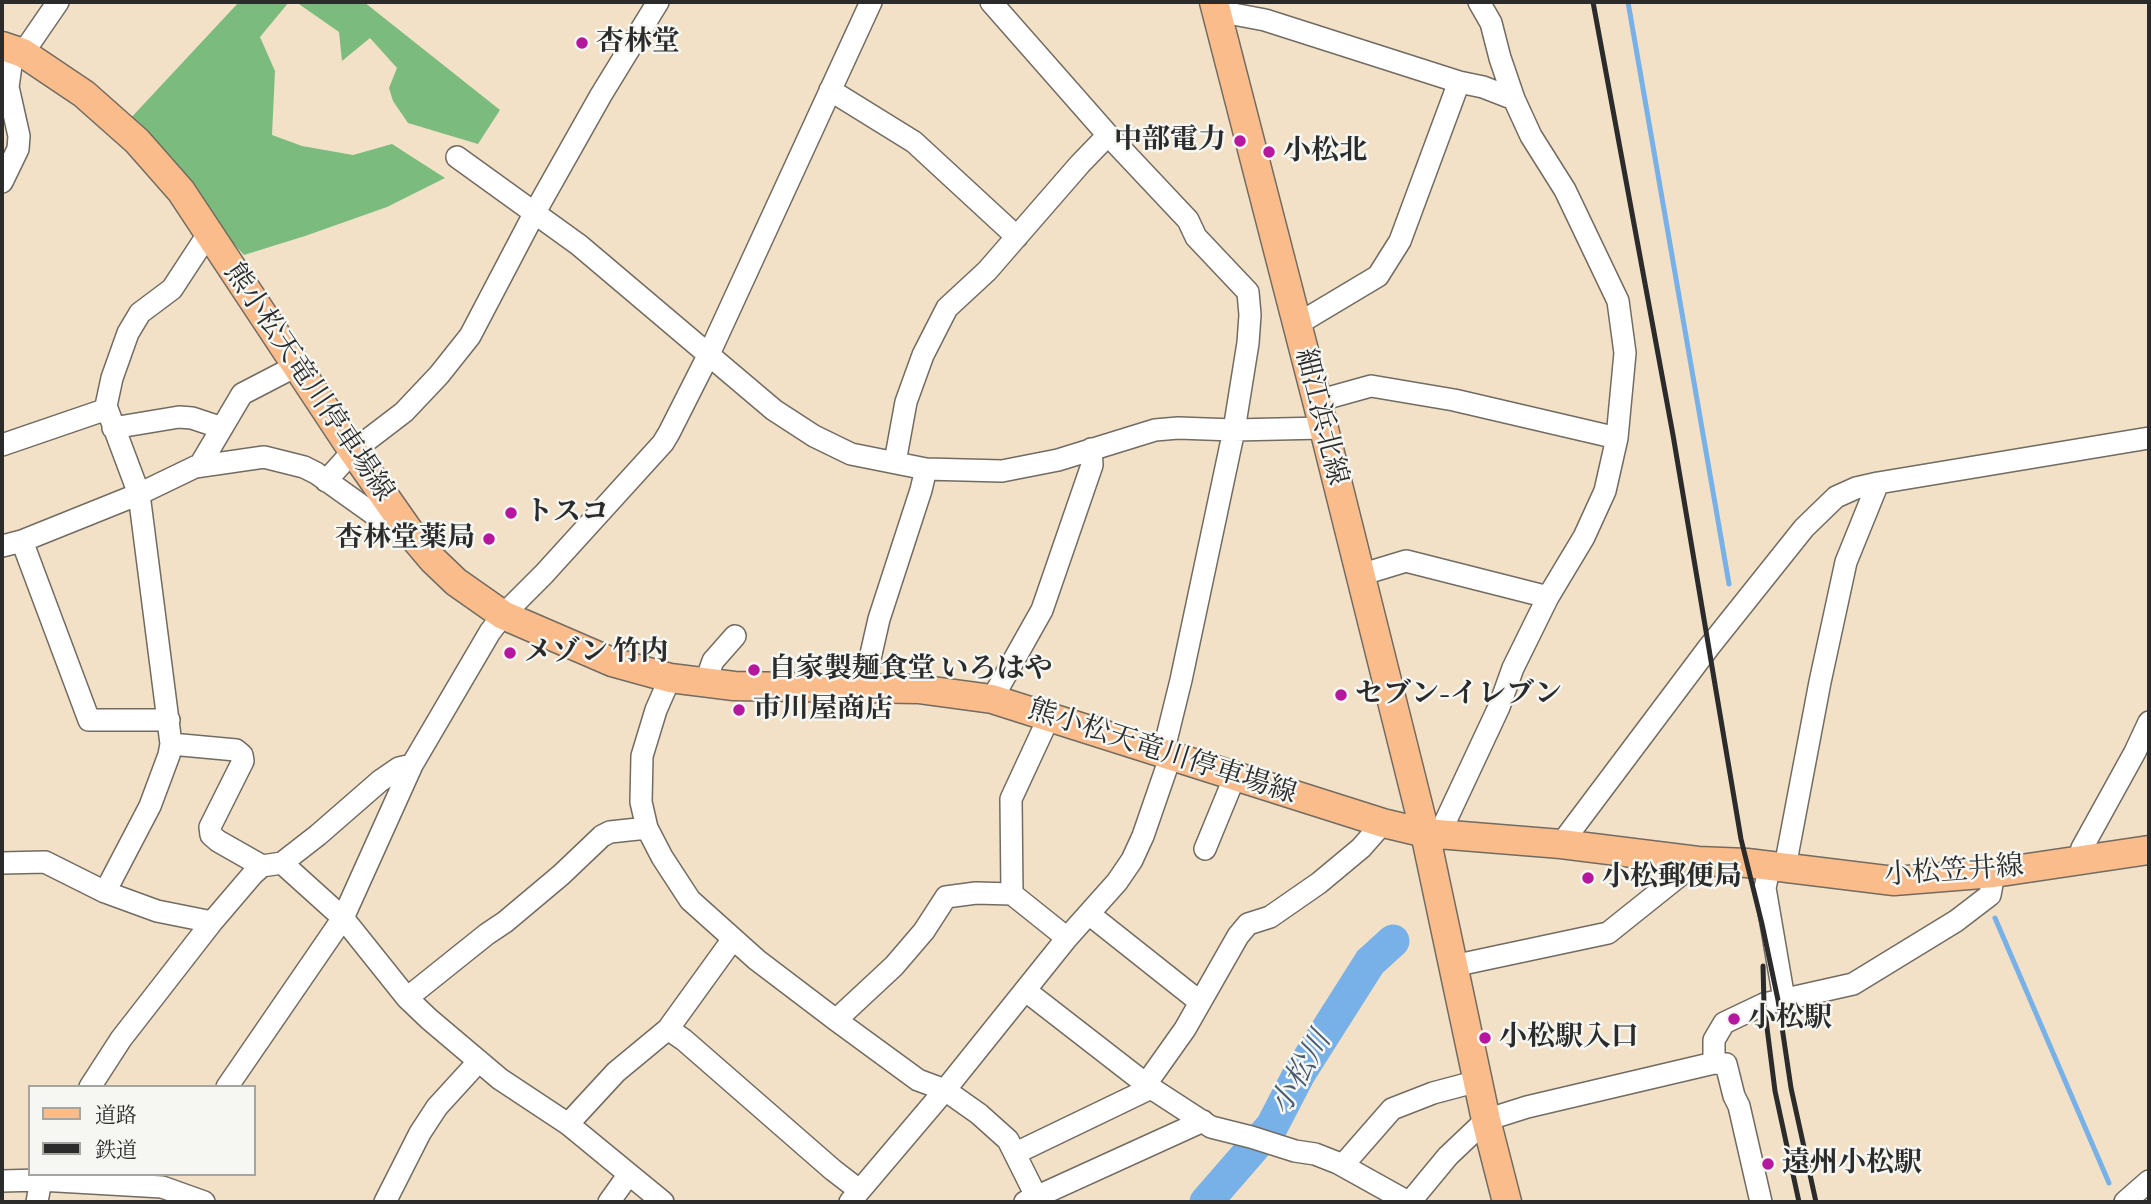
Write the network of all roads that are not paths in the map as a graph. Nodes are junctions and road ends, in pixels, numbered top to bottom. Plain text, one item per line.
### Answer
1 (58, 2) edge
2 (658, 2) edge
3 (872, 2) edge
4 (991, 2) edge
5 (1479, 2) edge
6 (1215, 8) edge
7 (12, 50) edge
8 (1459, 82) junction
9 (830, 90) junction
10 (1514, 100) junction
11 (1108, 135) junction
12 (457, 157) dead end
13 (2, 182) edge
14 (535, 212) junction
15 (208, 234) junction
16 (1017, 237) junction
17 (1296, 325) junction
18 (709, 354) junction
19 (296, 366) junction
20 (1317, 401) junction
21 (110, 418) junction
22 (222, 428) junction
23 (1323, 428) junction
24 (1234, 430) junction
25 (1617, 438) junction
26 (2149, 438) edge
27 (2, 445) edge
28 (1091, 449) junction
29 (353, 451) junction
30 (895, 462) junction
31 (200, 465) junction
32 (926, 469) junction
33 (326, 481) junction
34 (1878, 483) junction
35 (139, 494) junction
36 (411, 534) junction
37 (12, 544) edge
38 (1360, 575) junction
39 (1548, 597) junction
40 (503, 615) junction
41 (735, 636) dead end
42 (670, 678) junction
43 (705, 683) junction
44 (863, 689) junction
45 (992, 699) junction
46 (1049, 717) junction
47 (169, 720) junction
48 (2149, 722) edge
49 (171, 744) junction
50 (1167, 754) junction
51 (412, 765) junction
52 (1235, 776) junction
53 (1383, 823) junction
54 (647, 828) junction
55 (1432, 833) junction
56 (1561, 844) junction
57 (1205, 849) dead end
58 (2149, 850) edge
59 (2079, 860) junction
60 (1698, 861) junction
61 (2, 863) edge
62 (272, 864) junction
63 (1778, 866) junction
64 (1993, 873) junction
65 (105, 892) junction
66 (1012, 894) junction
67 (1089, 915) junction
68 (343, 918) junction
69 (212, 922) junction
70 (1067, 938) junction
71 (733, 939) junction
72 (1453, 966) junction
73 (1026, 991) junction
74 (407, 998) junction
75 (1784, 999) junction
76 (1200, 1002) junction
77 (836, 1020) junction
78 (668, 1029) junction
79 (479, 1061) junction
80 (1714, 1063) junction
81 (1478, 1080) junction
82 (91, 1085) edge
83 (228, 1085) edge
84 (1149, 1086) junction
85 (945, 1090) junction
86 (1486, 1120) junction
87 (1203, 1121) junction
88 (568, 1124) junction
89 (1016, 1153) junction
90 (1343, 1166) junction
91 (629, 1174) junction
92 (41, 1177) edge
93 (2, 1181) edge
94 (2149, 1181) edge
95 (162, 1188) edge
96 (855, 1196) edge
97 (1031, 1199) edge
98 (37, 1202) edge
99 (204, 1202) edge
100 (385, 1202) edge
101 (609, 1202) edge
102 (663, 1202) edge
103 (1409, 1202) edge
104 (1507, 1202) edge
105 (1760, 1202) edge
106 (2125, 1202) edge

1 - 7 street
2 - 14 street
3 - 9 street
4 - 11 street
5 - 10 street
6 - 8 street
6 - 17 main road, 細江浜北線
7 - 13 street
7 - 15 main road, 熊小松天竜川停車場線
8 - 10 street
8 - 17 street
9 - 16 street
9 - 18 street
10 - 25 street
11 - 16 street
11 - 24 street
12 - 14 street
14 - 18 street
14 - 29 street
15 - 19 main road, 熊小松天竜川停車場線
15 - 21 street
16 - 30 street
17 - 20 main road, 細江浜北線
18 - 30 street
18 - 40 street
19 - 22 street
19 - 29 main road, 熊小松天竜川停車場線
20 - 23 main road, 細江浜北線
20 - 25 street
21 - 22 street
21 - 27 street
21 - 35 street
22 - 31 street
23 - 24 street
23 - 38 main road, 細江浜北線
24 - 28 street
24 - 50 street
25 - 39 street
26 - 34 street
28 - 32 street
28 - 45 street
29 - 33 street
29 - 36 main road, 熊小松天竜川停車場線
30 - 32 street
31 - 33 street
31 - 35 street
32 - 44 street
33 - 36 street
34 - 56 street
34 - 63 street
35 - 37 street
35 - 47 street
36 - 40 main road, 熊小松天竜川停車場線
37 - 47 street
38 - 39 street
38 - 55 main road, 細江浜北線
39 - 55 street
40 - 42 main road, 熊小松天竜川停車場線
40 - 51 street
41 - 43 street
42 - 43 main road, 熊小松天竜川停車場線
42 - 54 street
43 - 44 main road, 熊小松天竜川停車場線
44 - 45 main road, 熊小松天竜川停車場線
45 - 46 main road, 熊小松天竜川停車場線
46 - 50 main road, 熊小松天竜川停車場線
46 - 66 street
47 - 49 street
48 - 59 street
49 - 62 street
49 - 65 street
50 - 52 main road, 熊小松天竜川停車場線
50 - 67 street
51 - 62 street
51 - 68 street
52 - 53 main road, 熊小松天竜川停車場線
52 - 57 street
53 - 55 main road, 熊小松天竜川停車場線
53 - 76 street
54 - 71 street
54 - 74 street
55 - 56 main road, 小松笠井線
55 - 72 main road
56 - 60 main road, 小松笠井線
58 - 59 main road, 小松笠井線
59 - 64 main road, 小松笠井線
60 - 63 main road, 小松笠井線
60 - 72 street
61 - 65 street
62 - 68 street
62 - 69 street
63 - 64 main road, 小松笠井線
63 - 75 street
64 - 75 street
65 - 69 street
66 - 70 street
66 - 77 street
67 - 70 street
67 - 76 street
68 - 74 street
68 - 83 street
69 - 82 street
70 - 73 street
71 - 77 street
71 - 78 street
72 - 81 main road
73 - 84 street
73 - 85 street
74 - 79 street
75 - 80 street
76 - 84 street
77 - 85 street
78 - 88 street
78 - 96 street
79 - 88 street
79 - 100 street
80 - 86 street
80 - 105 street
81 - 86 main road
81 - 90 street
84 - 87 street
84 - 89 street
85 - 89 street
85 - 96 street
86 - 103 street
86 - 104 main road
87 - 90 street
87 - 97 street
88 - 91 street
89 - 97 street
90 - 103 street
91 - 101 street
91 - 102 street
92 - 93 street
92 - 95 street
92 - 98 street
94 - 106 street
95 - 99 street

